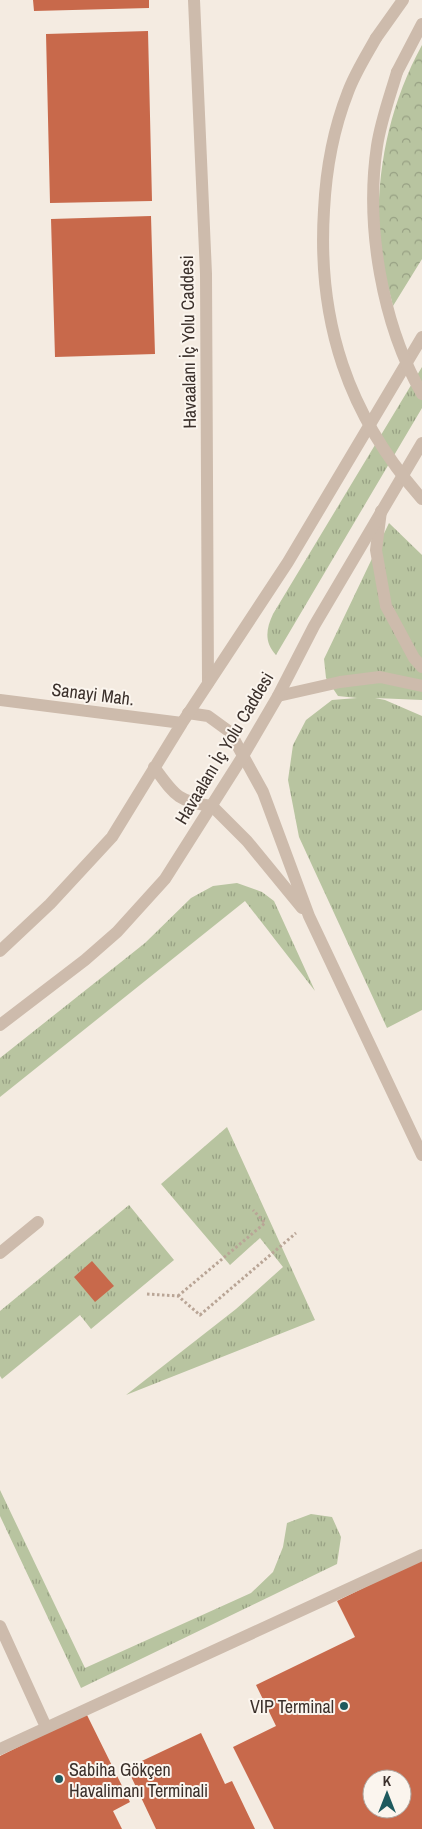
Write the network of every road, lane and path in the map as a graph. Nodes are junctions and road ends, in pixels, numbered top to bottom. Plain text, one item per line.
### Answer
1 (194, 0) edge
2 (403, 0) edge
3 (422, 24) edge
4 (422, 337) edge
5 (422, 394) edge
6 (422, 443) edge
7 (422, 500) edge
8 (381, 511) junction
9 (422, 667) edge
10 (208, 683) junction
11 (422, 686) edge
12 (278, 696) junction
13 (0, 700) edge
14 (185, 718) junction
15 (243, 756) junction
16 (154, 767) junction
17 (212, 806) junction
18 (309, 916) junction
19 (0, 951) edge
20 (0, 1025) edge
21 (422, 1155) edge
22 (252, 1210) dead end
23 (38, 1222) dead end
24 (296, 1233) dead end
25 (0, 1253) edge
26 (147, 1294) dead end
27 (178, 1296) junction
28 (422, 1555) edge
29 (0, 1626) edge
30 (46, 1727) junction
31 (0, 1749) edge

1 - 10 street, Havaalanı İç Yolu Caddesi
2 - 7 street, bridge
3 - 5 street, bridge
4 - 10 street
6 - 8 street, Havaalanı İç Yolu Caddesi
8 - 9 street
8 - 12 street, Havaalanı İç Yolu Caddesi
10 - 14 street
11 - 12 street
12 - 15 street, Havaalanı İç Yolu Caddesi
13 - 14 street, Sanayi Mah.
14 - 15 street
14 - 16 street
15 - 17 street, Havaalanı İç Yolu Caddesi
15 - 18 street
16 - 17 street
16 - 19 street
17 - 18 street
17 - 20 street, Havaalanı İç Yolu Caddesi
18 - 21 street
22 - 27 path
23 - 25 street
24 - 27 path
26 - 27 path
28 - 30 street
29 - 30 street
30 - 31 street

